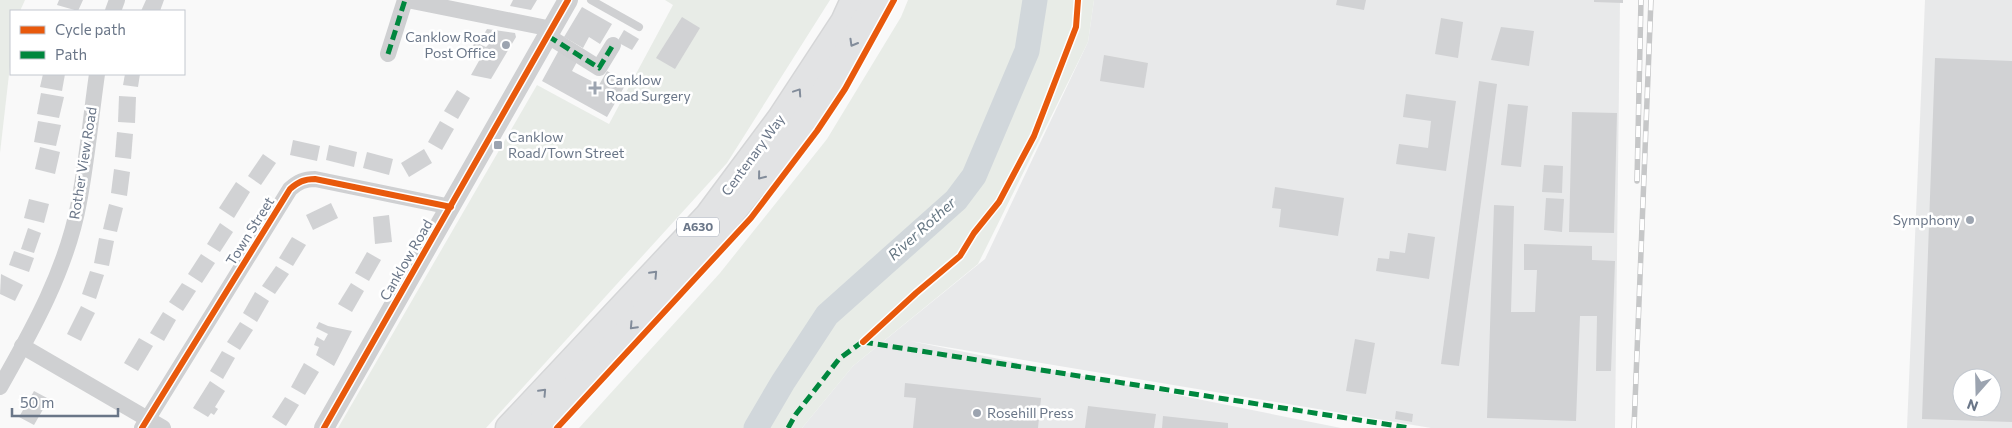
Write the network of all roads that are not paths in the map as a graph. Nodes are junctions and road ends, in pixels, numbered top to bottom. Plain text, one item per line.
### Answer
1 (406, 0) edge
2 (568, 0) edge
3 (591, 0) edge
4 (854, 0) edge
5 (877, 0) edge
6 (639, 27) dead end
7 (550, 33) junction
8 (613, 45) dead end
9 (388, 54) dead end
10 (97, 75) edge
11 (451, 207) junction
12 (22, 346) junction
13 (0, 387) edge
14 (145, 423) edge
15 (163, 428) edge
16 (324, 428) edge
17 (509, 428) edge
18 (536, 428) edge

1 - 7 street
1 - 9 street
2 - 7 street, Canklow Road
3 - 6 lane
17 -> 4 main road, Centenary Way / A630
5 -> 18 main road, Centenary Way / A630
7 - 8 street
7 - 11 street, Canklow Road
10 - 12 street, Rother View Road
11 - 14 street, Town Street
11 - 16 street, Canklow Road
12 - 13 street, Rother View Road
12 - 14 street
14 - 15 street

